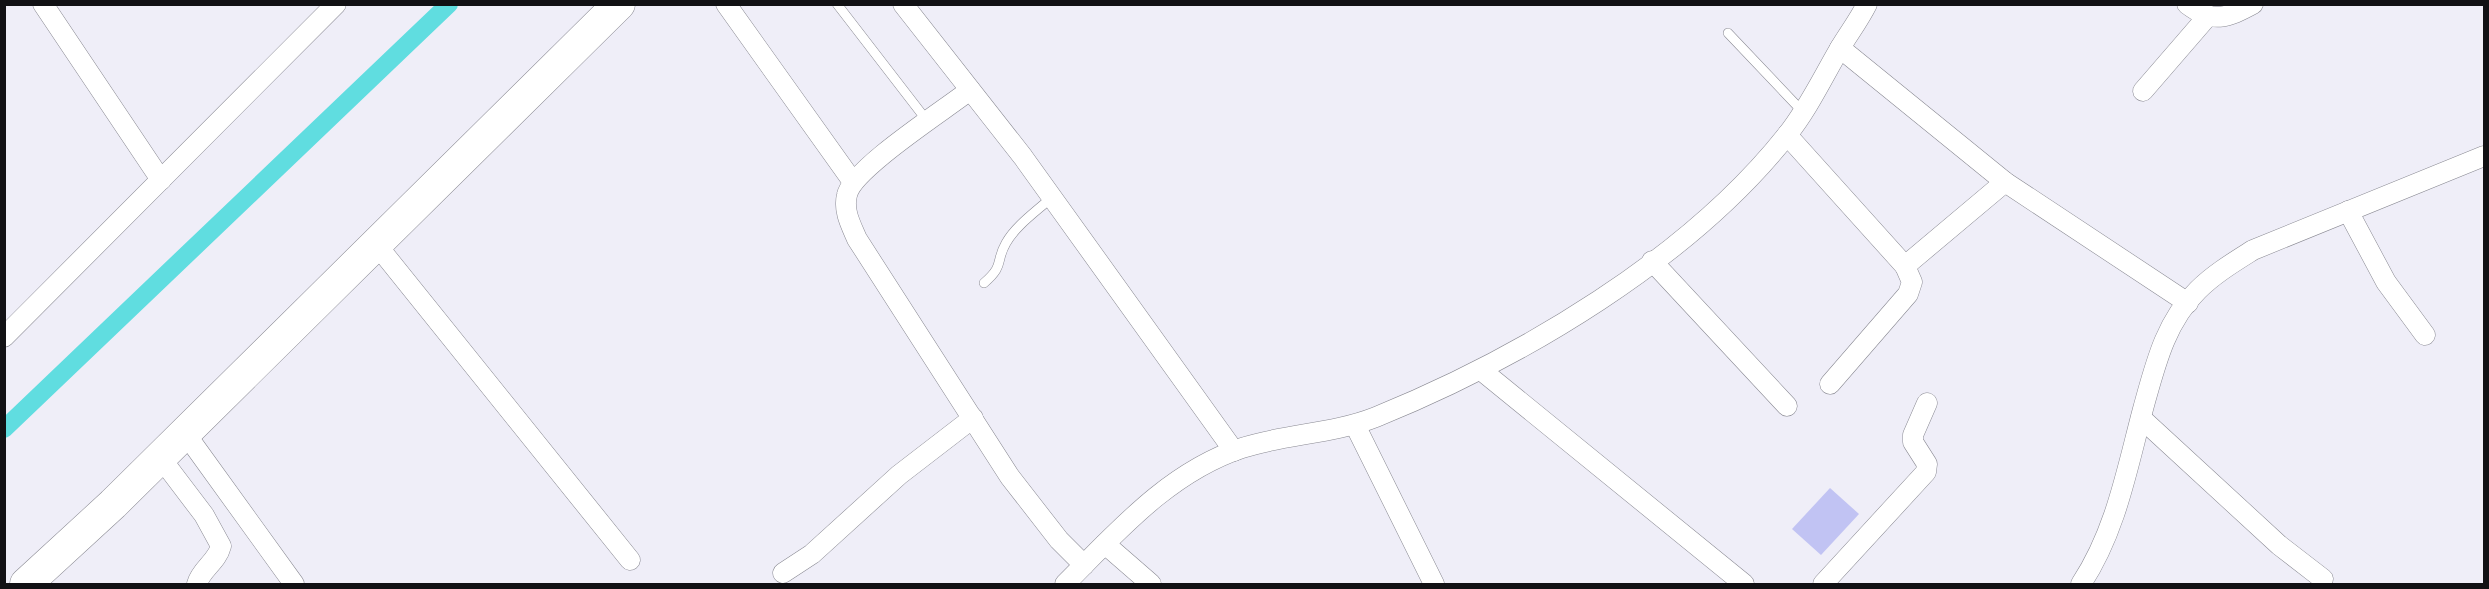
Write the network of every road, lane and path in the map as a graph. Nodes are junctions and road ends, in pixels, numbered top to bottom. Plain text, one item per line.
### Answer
1 (43, 4) edge
2 (336, 4) edge
3 (619, 4) edge
4 (726, 4) edge
5 (837, 4) edge
6 (903, 4) edge
7 (1867, 4) edge
8 (2187, 4) edge
9 (2253, 4) edge
10 (2207, 16) junction
11 (1728, 33) dead end
12 (1840, 48) junction
13 (970, 90) junction
14 (2143, 91) dead end
15 (1802, 111) junction
16 (928, 122) junction
17 (1787, 135) junction
18 (2484, 156) edge
19 (161, 180) junction
20 (853, 182) junction
21 (2005, 182) junction
22 (1052, 196) junction
23 (2348, 211) junction
24 (376, 244) junction
25 (1652, 261) junction
26 (1905, 266) junction
27 (984, 283) dead end
28 (2188, 303) junction
29 (2425, 335) dead end
30 (4, 337) edge
31 (1481, 370) junction
32 (1830, 384) dead end
33 (1927, 403) dead end
34 (1787, 406) dead end
35 (973, 418) junction
36 (2141, 418) junction
37 (1355, 425) junction
38 (184, 433) junction
39 (1234, 451) junction
40 (160, 457) junction
41 (1105, 544) junction
42 (630, 560) dead end
43 (1084, 565) junction
44 (783, 573) dead end
45 (2323, 579) dead end
46 (2082, 584) edge
47 (26, 585) edge
48 (197, 585) edge
49 (294, 585) edge
50 (1065, 585) edge
51 (1151, 585) edge
52 (1434, 585) edge
53 (1744, 585) edge
54 (1822, 585) edge

1 - 19 street
2 - 19 street
3 - 24 highway
4 - 20 street
5 - 16 lane
6 - 13 street
7 - 12 street
8 - 10 street
9 - 10 street
10 - 14 street
11 - 15 lane
12 - 15 street
12 - 21 street
13 - 16 street
13 - 22 street
15 - 17 street
16 - 20 street
17 - 25 street
17 - 26 street
18 - 23 street
19 - 30 street
20 - 35 street
21 - 26 street
21 - 28 street
22 - 27 lane
22 - 39 street
23 - 28 street
23 - 29 street
24 - 38 highway
24 - 42 street
25 - 31 street
25 - 34 street
26 - 32 street
28 - 36 street
31 - 37 street
31 - 53 street
33 - 54 street
35 - 43 street
35 - 44 street
36 - 45 street
36 - 46 street
37 - 39 street
37 - 52 street
38 - 40 highway
38 - 49 street
39 - 41 street
40 - 47 highway
40 - 48 street
41 - 43 street
41 - 51 street
43 - 50 street

